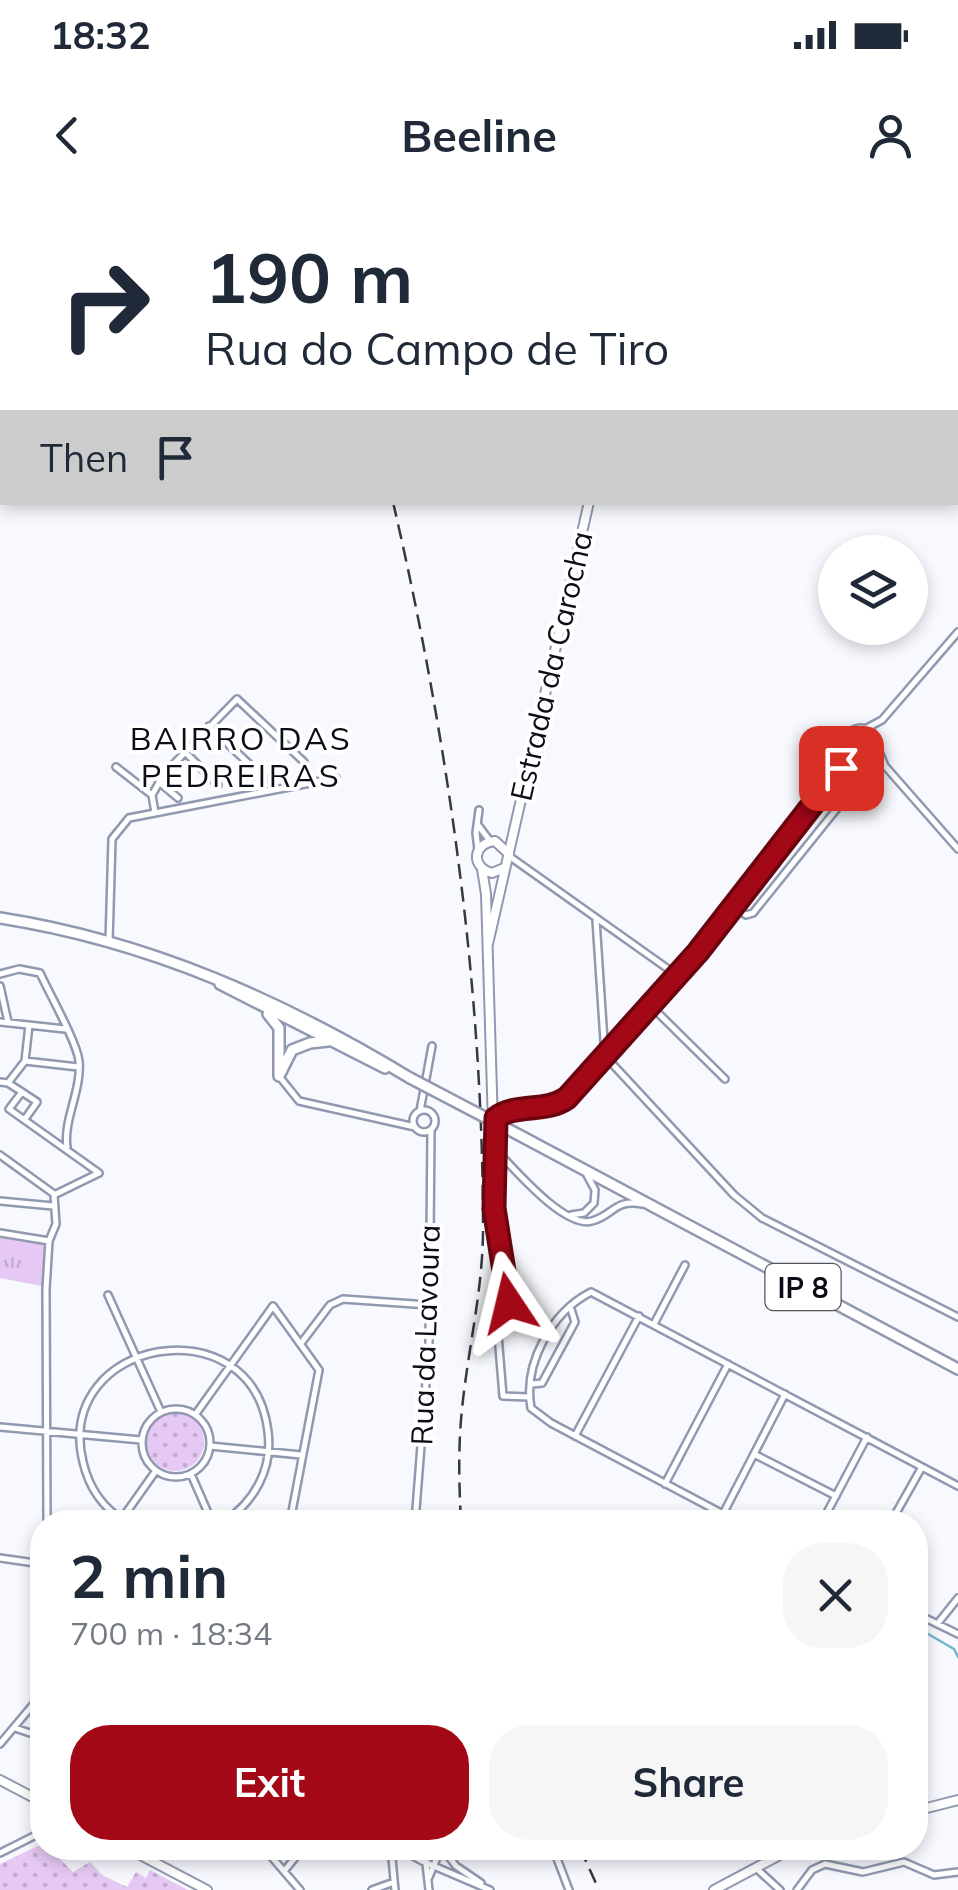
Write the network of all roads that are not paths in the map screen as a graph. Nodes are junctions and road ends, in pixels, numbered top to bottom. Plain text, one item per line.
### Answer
1 (588, 505) edge
2 (958, 632) edge
3 (882, 720) junction
4 (209, 726) junction
5 (865, 729) junction
6 (877, 743) junction
7 (845, 749) junction
8 (184, 752) junction
9 (857, 760) junction
10 (866, 760) junction
11 (304, 762) dead end
12 (885, 766) junction
13 (116, 767) dead end
14 (841, 768) junction
15 (336, 778) dead end
16 (832, 778) junction
17 (265, 779) dead end
18 (159, 782) junction
19 (218, 784) dead end
20 (152, 795) junction
21 (178, 798) dead end
22 (479, 810) dead end
23 (155, 813) junction
24 (478, 822) junction
25 (513, 828) junction
26 (492, 841) junction
27 (958, 848) edge
28 (478, 850) junction
29 (505, 863) junction
30 (482, 869) junction
31 (486, 894) junction
32 (498, 898) junction
33 (734, 907) junction
34 (0, 918) edge
35 (596, 920) junction
36 (109, 942) junction
37 (488, 944) junction
38 (187, 968) junction
39 (0, 974) edge
40 (678, 976) junction
41 (0, 986) edge
42 (256, 1004) junction
43 (651, 1006) junction
44 (298, 1021) junction
45 (0, 1022) edge
46 (8, 1023) junction
47 (29, 1025) junction
48 (65, 1029) junction
49 (327, 1035) junction
50 (280, 1045) junction
51 (432, 1046) dead end
52 (292, 1050) junction
53 (605, 1056) junction
54 (25, 1061) junction
55 (78, 1067) junction
56 (279, 1076) junction
57 (726, 1079) dead end
58 (0, 1082) edge
59 (8, 1082) junction
60 (22, 1092) junction
61 (424, 1098) junction
62 (420, 1111) junction
63 (429, 1111) junction
64 (25, 1118) junction
65 (414, 1118) junction
66 (396, 1122) junction
67 (493, 1125) junction
68 (414, 1127) junction
69 (431, 1130) junction
70 (422, 1132) junction
71 (65, 1134) junction
72 (52, 1138) junction
73 (429, 1147) junction
74 (67, 1148) junction
75 (494, 1148) junction
76 (0, 1154) edge
77 (582, 1169) junction
78 (54, 1194) junction
79 (0, 1201) edge
80 (649, 1205) junction
81 (54, 1206) junction
82 (566, 1215) junction
83 (0, 1234) edge
84 (49, 1241) junction
85 (685, 1265) dead end
86 (108, 1295) dead end
87 (429, 1305) junction
88 (570, 1306) junction
89 (639, 1316) junction
90 (958, 1318) edge
91 (654, 1324) junction
92 (545, 1334) junction
93 (498, 1335) dead end
94 (302, 1342) junction
95 (134, 1358) junction
96 (728, 1364) junction
97 (229, 1366) junction
98 (958, 1369) edge
99 (532, 1384) junction
100 (785, 1394) junction
101 (529, 1397) junction
102 (160, 1412) junction
103 (195, 1415) junction
104 (0, 1427) edge
105 (47, 1432) junction
106 (81, 1434) junction
107 (575, 1436) junction
108 (868, 1437) junction
109 (142, 1440) junction
110 (210, 1446) junction
111 (268, 1452) junction
112 (754, 1454) junction
113 (303, 1455) junction
114 (922, 1467) junction
115 (156, 1471) junction
116 (191, 1474) junction
117 (665, 1484) junction
118 (958, 1486) edge
119 (836, 1496) junction
120 (46, 1510) edge
121 (109, 1510) edge
122 (130, 1510) edge
123 (207, 1510) edge
124 (237, 1510) edge
125 (292, 1510) edge
126 (416, 1510) edge
127 (714, 1510) edge
128 (724, 1510) edge
129 (828, 1510) edge
130 (899, 1510) edge
131 (0, 1558) edge
132 (30, 1562) edge
133 (958, 1598) edge
134 (928, 1619) edge
135 (938, 1623) junction
136 (958, 1634) edge
137 (30, 1712) edge
138 (15, 1728) junction
139 (30, 1733) edge
140 (3, 1736) edge
141 (0, 1744) edge
142 (0, 1780) edge
143 (30, 1796) edge
144 (958, 1800) edge
145 (928, 1808) edge
146 (30, 1838) edge
147 (0, 1853) edge
148 (149, 1860) edge
149 (275, 1860) edge
150 (293, 1860) edge
151 (392, 1860) edge
152 (420, 1860) edge
153 (427, 1860) edge
154 (438, 1860) edge
155 (451, 1860) edge
156 (558, 1860) edge
157 (769, 1860) edge
158 (424, 1862) junction
159 (755, 1867) junction
160 (436, 1868) junction
161 (285, 1870) junction
162 (958, 1872) edge
163 (429, 1877) junction
164 (395, 1886) edge
165 (202, 1889) edge
166 (300, 1890) edge
167 (372, 1890) edge
168 (429, 1890) edge
169 (491, 1890) edge
170 (569, 1890) edge
171 (714, 1890) edge
172 (780, 1890) edge
173 (797, 1890) edge

1 - 25 street, Estrada da Carocha
2 - 3 street
3 - 5 street
3 - 6 street
4 - 8 street
4 - 11 street
4 - 17 street
5 - 6 street
5 - 7 street
6 - 10 street
6 - 12 street
7 - 9 street
7 - 14 street
8 - 18 street
8 - 19 street
9 - 10 street
9 - 14 street
10 - 12 street
12 - 27 street
13 - 20 street
14 - 16 street
15 - 23 street
16 - 33 street
16 - 33 street
18 - 20 street
18 - 21 street
20 - 23 street
22 - 24 street
23 - 36 street
24 - 26 street
24 - 28 street
25 - 26 street
25 - 29 street, Estrada da Carocha
26 - 28 street
26 - 29 street
28 - 30 street
29 - 30 street
29 - 31 street
29 - 32 street, Estrada da Carocha
29 - 35 street
30 - 31 street
31 - 32 street
31 - 37 street
32 - 37 street, Estrada da Carocha
33 - 40 street
34 - 36 main road, IP 8
35 - 40 street
35 - 53 street
36 - 38 main road, IP 8
37 - 67 street
38 - 42 main road, IP 8
38 - 44 main road, IP 8
39 - 48 street
40 - 43 street
41 - 46 street
42 - 44 main road, IP 8
42 - 50 main road
43 - 53 street
43 - 57 street
44 - 49 main road, IP 8
44 - 50 main road
44 - 52 main road
45 - 46 street
46 - 47 street
47 - 48 street
47 - 54 street
48 - 55 street
49 - 52 main road
49 - 77 main road, IP 8, bridge
50 - 56 main road
51 - 61 street
52 - 56 main road
53 - 67 street
53 - 90 street
54 - 55 street
54 - 59 street
55 - 71 street
56 - 66 street
58 - 59 street
59 - 60 street
60 - 64 street
60 - 64 street
61 - 62 street
61 - 63 street
62 - 63 street
62 - 65 street
63 - 69 street
64 - 72 street
65 - 66 street
65 - 68 street
66 - 68 street
67 - 75 street
68 - 70 street
69 - 70 street
69 - 73 street, Rua da Lavoura
70 - 73 street
71 - 72 street
71 - 74 street
72 - 74 street
73 - 87 street, Rua da Lavoura
74 - 78 street
75 - 82 street
75 - 92 street
76 - 78 street
77 - 80 main road, IP 8
77 - 82 street
78 - 81 street
79 - 81 street
80 - 82 street
80 - 98 main road, IP 8
81 - 84 street
83 - 84 street
84 - 105 street
85 - 91 street
86 - 95 street
87 - 94 street
87 - 126 street, Rua da Lavoura
88 - 89 street
88 - 92 street
88 - 99 street
89 - 91 street
89 - 107 street
91 - 96 street
92 - 99 street
93 - 101 street
94 - 97 street
94 - 113 street
95 - 97 street
95 - 102 street
95 - 106 street
96 - 100 street
96 - 117 street
97 - 103 street
97 - 111 street
99 - 101 street
100 - 108 street
100 - 112 street
101 - 107 street
102 - 103 street
102 - 109 street
103 - 110 street
104 - 105 street
105 - 106 street
105 - 120 street
106 - 109 street
106 - 121 street
107 - 117 street
108 - 114 street
108 - 119 street
109 - 115 street
110 - 111 street
110 - 116 street
111 - 113 street
111 - 124 street
112 - 119 street
112 - 128 street
113 - 125 street
114 - 118 street
114 - 130 street
115 - 116 street
115 - 122 street
116 - 123 street
117 - 127 street
119 - 129 street
131 - 132 street
133 - 135 street
134 - 135 street
135 - 136 street
137 - 138 street
138 - 139 street
138 - 140 street
140 - 141 street
142 - 143 street
144 - 145 street
146 - 147 street
148 - 165 street
149 - 161 street
150 - 161 street
151 - 164 street
152 - 158 street
153 - 158 street
154 - 160 street
155 - 169 street
156 - 170 street
157 - 159 street
158 - 160 street
158 - 163 street
159 - 171 street
159 - 172 street
160 - 163 street
160 - 169 street
161 - 166 street
162 - 173 street
163 - 168 street
164 - 167 street

